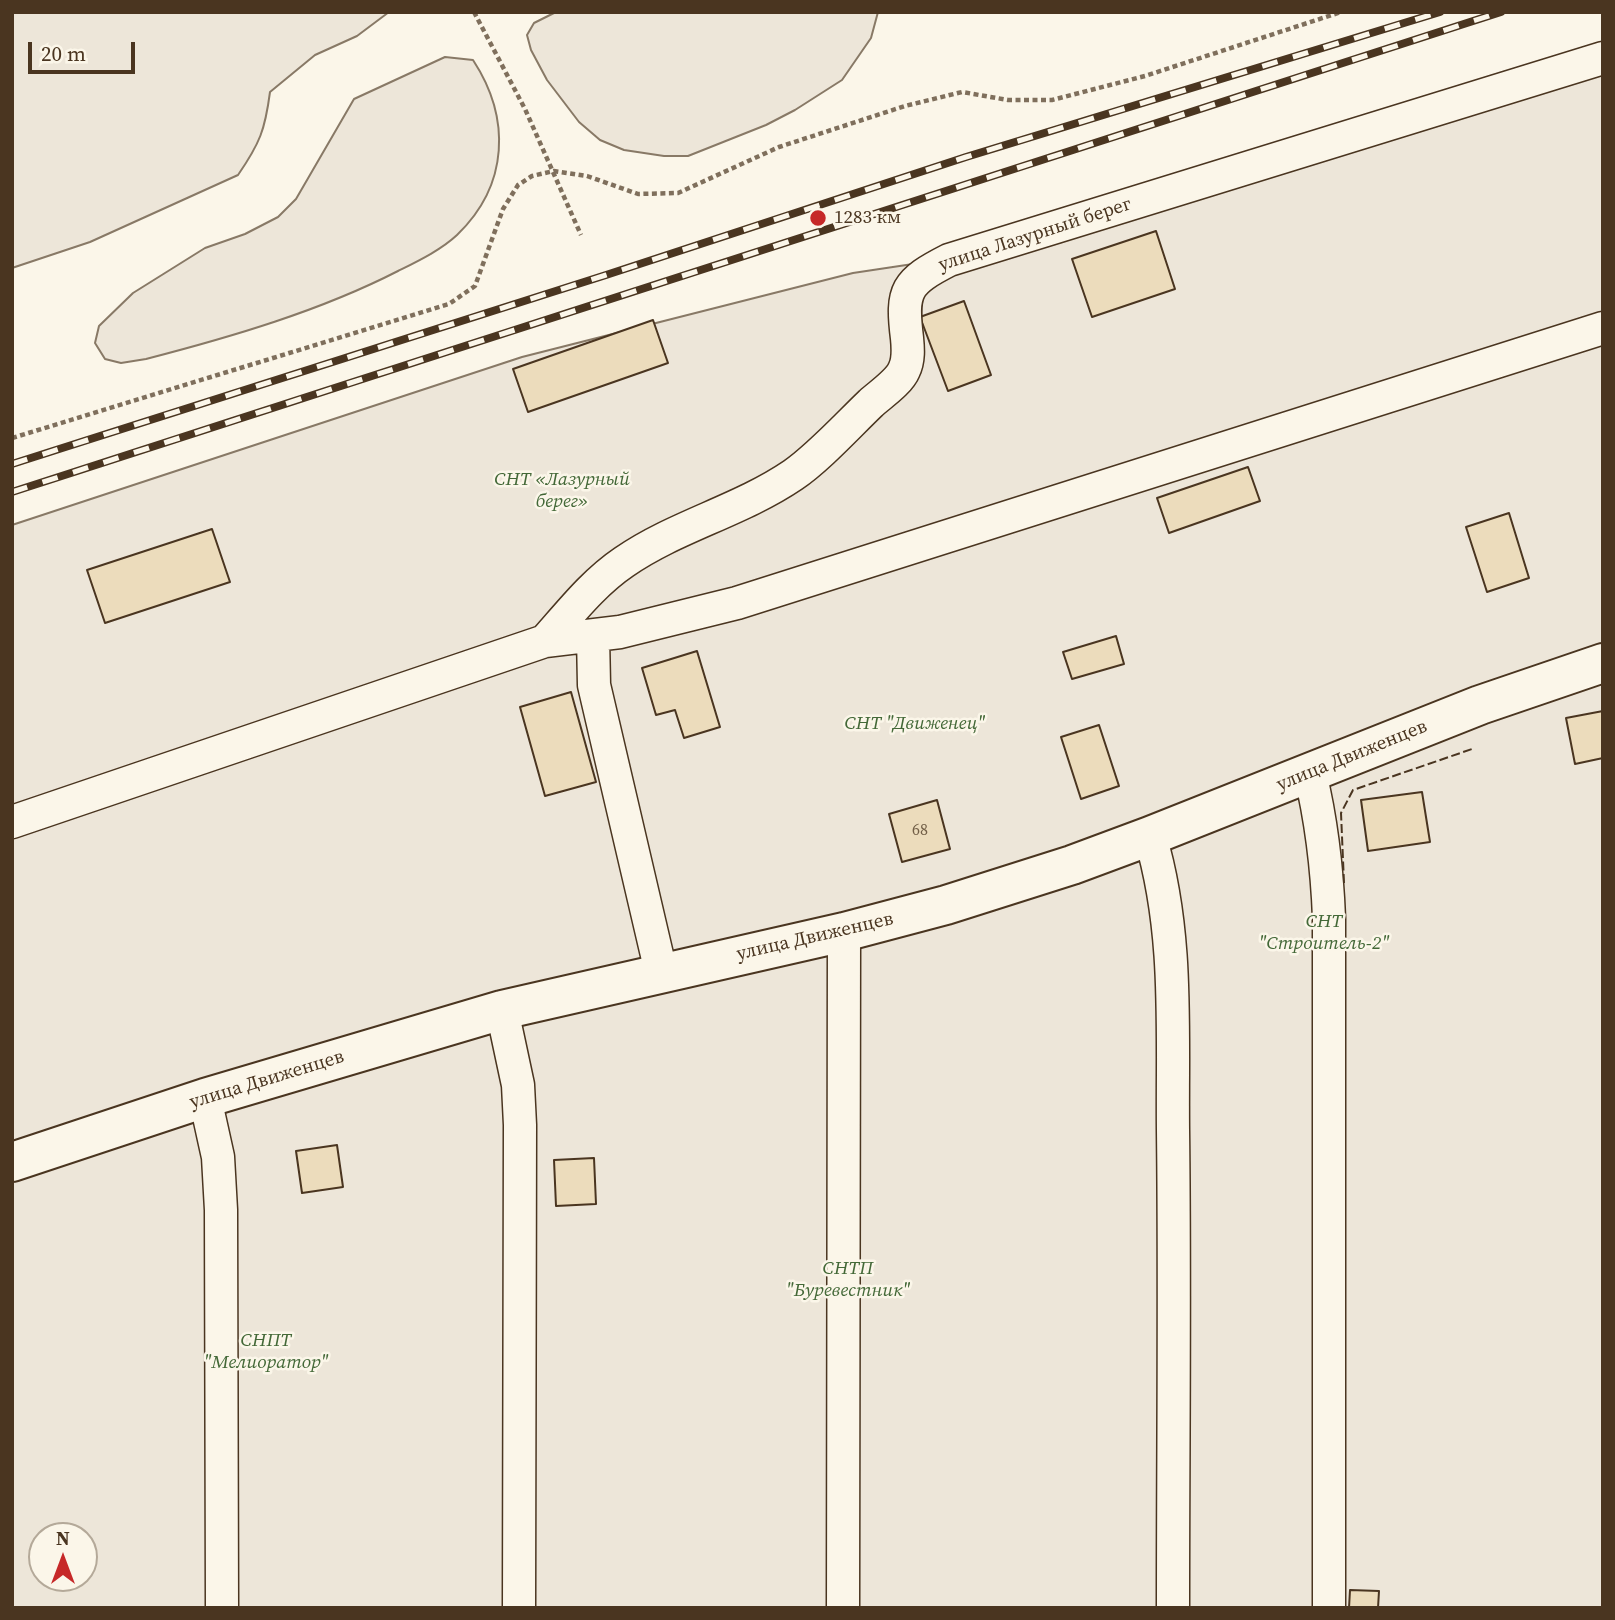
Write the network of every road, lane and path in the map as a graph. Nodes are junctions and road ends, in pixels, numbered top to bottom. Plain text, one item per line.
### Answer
1 (474, 12) edge
2 (1341, 12) edge
3 (1603, 58) edge
4 (554, 171) junction
5 (581, 235) dead end
6 (1603, 328) edge
7 (12, 438) edge
8 (593, 636) junction
9 (545, 640) junction
10 (1603, 663) edge
11 (1310, 773) junction
12 (12, 822) edge
13 (1150, 836) junction
14 (844, 932) junction
15 (661, 972) junction
16 (502, 1010) junction
17 (205, 1098) junction
18 (12, 1162) edge
19 (222, 1608) edge
20 (519, 1608) edge
21 (843, 1608) edge
22 (1173, 1608) edge
23 (1329, 1608) edge

1 - 4 path
2 - 4 path
3 - 9 street, улица Лазурный берег
4 - 5 path
4 - 7 path
6 - 8 street
8 - 9 street
8 - 15 street
9 - 12 street
10 - 11 street, улица Движенцев
11 - 13 street, улица Движенцев
11 - 23 street
13 - 14 street, улица Движенцев
13 - 22 street
14 - 15 street, улица Движенцев
14 - 21 street
15 - 16 street, улица Движенцев
16 - 17 street, улица Движенцев
16 - 20 street
17 - 18 street, улица Движенцев
17 - 19 street

